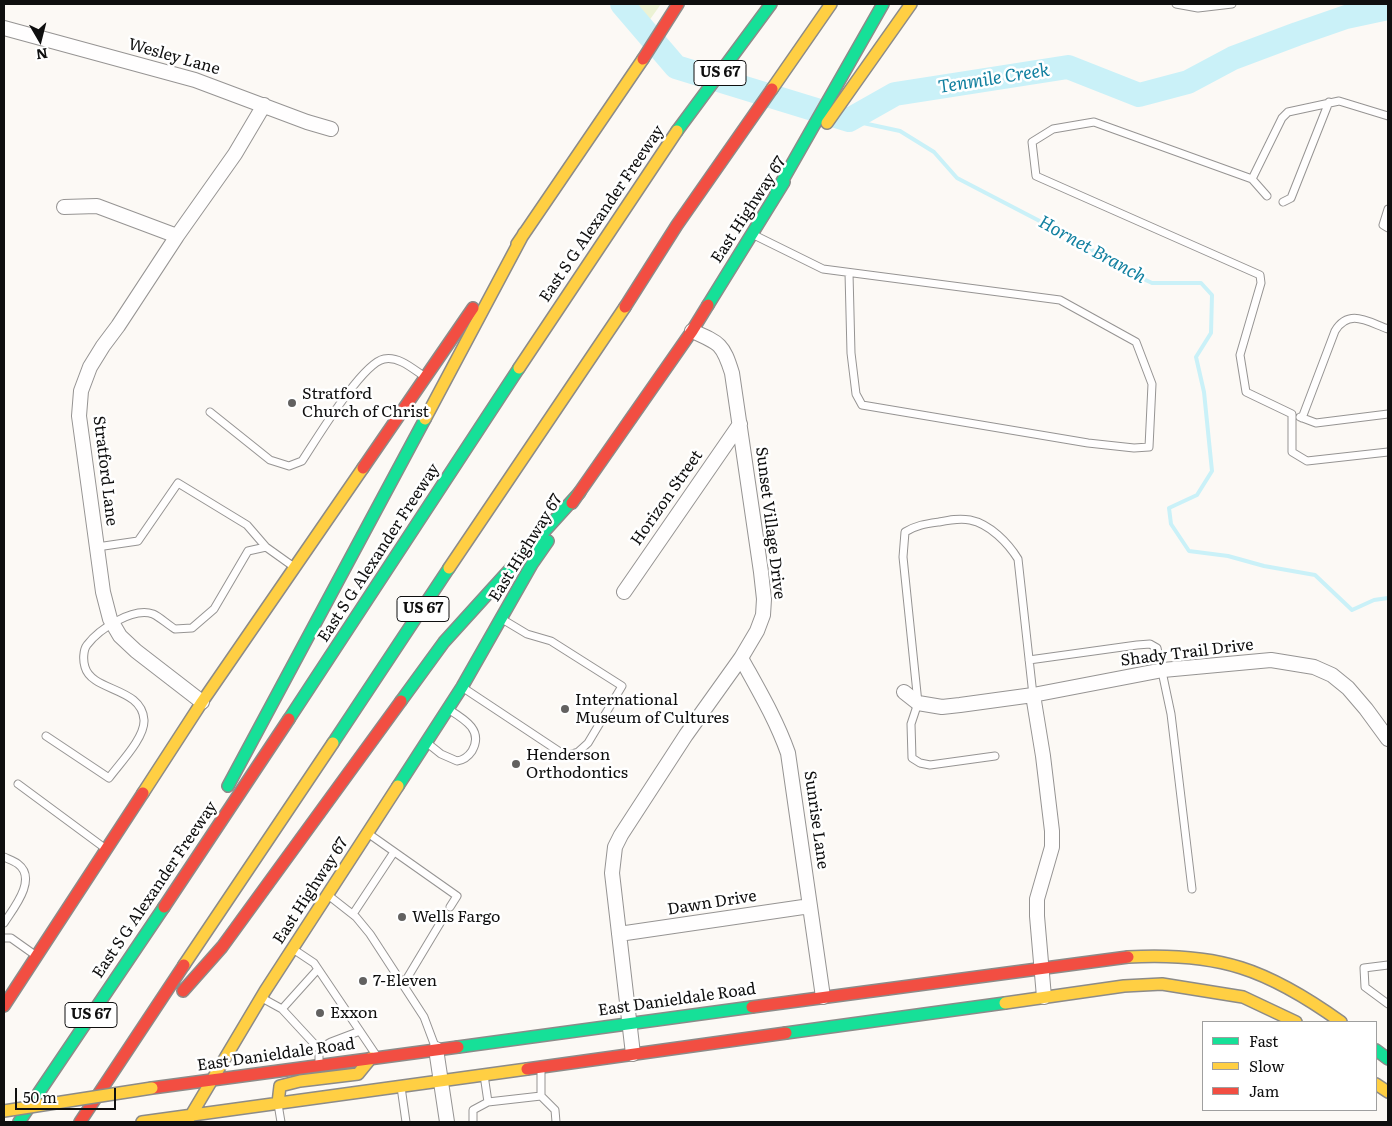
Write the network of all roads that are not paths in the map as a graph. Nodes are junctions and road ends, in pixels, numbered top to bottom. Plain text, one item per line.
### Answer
1 (678, 4) edge
2 (771, 4) edge
3 (831, 4) edge
4 (883, 4) edge
5 (911, 4) edge
6 (1176, 4) edge
7 (1232, 4) edge
8 (4, 28) edge
9 (1329, 102) junction
10 (264, 105) junction
11 (1388, 116) edge
12 (331, 129) dead end
13 (1252, 179) junction
14 (776, 192) junction
15 (1267, 196) dead end
16 (1283, 202) dead end
17 (64, 207) dead end
18 (1388, 208) edge
19 (1388, 228) edge
20 (524, 233) junction
21 (751, 234) junction
22 (176, 236) junction
23 (849, 273) junction
24 (1388, 329) edge
25 (692, 331) junction
26 (425, 377) junction
27 (210, 412) dead end
28 (1292, 414) junction
29 (1388, 414) edge
30 (1302, 418) junction
31 (740, 424) junction
32 (1388, 452) edge
33 (580, 492) junction
34 (97, 547) junction
35 (266, 547) junction
36 (295, 568) junction
37 (624, 592) dead end
38 (502, 619) junction
39 (112, 622) junction
40 (741, 658) junction
41 (1029, 660) junction
42 (1163, 670) junction
43 (462, 687) junction
44 (904, 692) dead end
45 (1033, 695) junction
46 (202, 702) junction
47 (918, 703) junction
48 (448, 709) junction
49 (46, 736) dead end
50 (1388, 739) edge
51 (426, 742) junction
52 (994, 756) dead end
53 (18, 784) dead end
54 (367, 833) junction
55 (106, 849) junction
56 (394, 852) junction
57 (4, 857) edge
58 (1192, 889) dead end
59 (327, 895) junction
60 (810, 906) junction
61 (450, 907) dead end
62 (163, 908) junction
63 (352, 914) junction
64 (442, 920) dead end
65 (4, 923) edge
66 (619, 934) junction
67 (4, 938) edge
68 (292, 949) junction
69 (37, 956) junction
70 (1388, 965) edge
71 (1042, 967) junction
72 (318, 968) junction
73 (403, 985) junction
74 (261, 997) junction
75 (823, 997) junction
76 (1044, 997) junction
77 (1388, 1004) edge
78 (4, 1006) edge
79 (282, 1009) junction
80 (725, 1010) junction
81 (1294, 1021) edge
82 (1340, 1021) edge
83 (630, 1023) junction
84 (360, 1031) junction
85 (728, 1033) junction
86 (319, 1049) junction
87 (436, 1049) junction
88 (1377, 1051) edge
89 (633, 1054) junction
90 (374, 1058) junction
91 (1388, 1059) edge
92 (319, 1065) junction
93 (118, 1066) junction
94 (541, 1067) junction
95 (484, 1075) junction
96 (214, 1080) junction
97 (441, 1081) junction
98 (1377, 1085) edge
99 (401, 1086) junction
100 (1388, 1092) edge
101 (541, 1096) junction
102 (488, 1102) junction
103 (278, 1103) junction
104 (4, 1111) edge
105 (189, 1119) edge
106 (18, 1122) edge
107 (80, 1122) edge
108 (142, 1122) edge
109 (281, 1122) edge
110 (406, 1122) edge
111 (446, 1122) edge
112 (473, 1122) edge
113 (556, 1122) edge

1 - 20 main road
2 - 62 main road, East S G Alexander Freeway / US 67
3 - 93 main road, US 67
4 - 14 main road
5 - 14 main road, East Highway 67
6 - 7 lane
8 - 10 street, Wesley Lane
9 - 11 lane
9 - 13 lane
9 - 16 lane
10 - 12 street, Wesley Lane
10 - 22 street, Stratford Lane
13 - 15 lane
13 - 28 lane
14 - 21 main road, East Highway 67
17 - 22 street
18 - 19 lane
20 - 26 main road
20 - 62 main road
21 - 23 lane
21 - 25 main road, East Highway 67
22 - 34 street, Stratford Lane
23 - 23 lane
24 - 30 lane
25 - 31 street, Sunset Village Drive
25 - 33 main road, East Highway 67
26 - 27 lane
26 - 36 main road
28 - 30 lane
28 - 32 lane
29 - 30 lane
31 - 37 street, Horizon Street
31 - 40 street, Sunset Village Drive
33 - 38 main road, East Highway 67
33 - 93 main road
34 - 35 lane
34 - 39 street, Stratford Lane
35 - 36 lane
35 - 39 lane
36 - 46 main road
38 - 43 main road, East Highway 67
38 - 43 lane
39 - 46 street, Stratford Lane
39 - 49 lane
40 - 60 street, Sunrise Lane
40 - 66 street, Sunset Village Drive
41 - 42 lane
41 - 45 lane
41 - 47 lane
42 - 45 street, Shady Trail Drive
42 - 50 street, Shady Trail Drive
42 - 58 lane
43 - 48 main road, East Highway 67
44 - 47 street, Shady Trail Drive
45 - 47 street, Shady Trail Drive
45 - 71 street
46 - 55 main road
47 - 52 lane
48 - 51 main road, East Highway 67
48 - 51 lane
51 - 54 main road, East Highway 67
53 - 55 lane
54 - 56 lane
54 - 59 main road, East Highway 67
55 - 69 main road
56 - 61 lane
56 - 63 lane
57 - 65 lane
59 - 63 lane
59 - 68 main road, East Highway 67
60 - 66 street, Dawn Drive
60 - 75 street, Sunrise Lane
62 - 106 main road, East S G Alexander Freeway / US 67
63 - 73 lane
64 - 73 lane
66 - 83 street, Sunset Village Drive
67 - 69 lane
68 - 72 lane
68 - 74 main road, East Highway 67
69 - 78 main road
70 - 77 lane
71 - 75 main road, East Danieldale Road
71 - 76 street
71 - 82 main road, East Danieldale Road
72 - 79 lane
72 - 84 lane
73 - 87 lane
74 - 79 lane
74 - 96 main road, East Highway 67
75 - 80 main road, East Danieldale Road
76 - 81 main road
76 - 85 main road
79 - 86 lane
80 - 83 main road, East Danieldale Road
80 - 85 main road
83 - 87 main road, East Danieldale Road
83 - 89 street, Sunset Village Drive
84 - 86 lane
84 - 90 lane
85 - 89 main road
86 - 92 lane
87 - 90 main road, East Danieldale Road
87 - 97 street
88 - 91 main road
89 - 94 main road
90 - 92 main road, East Danieldale Road
90 - 103 main road
92 - 96 main road, East Danieldale Road
93 - 107 main road, US 67
94 - 95 main road
94 - 101 lane
95 - 97 main road
95 - 102 lane
96 - 104 main road, East Danieldale Road, bridge
96 - 105 main road, East Highway 67
97 - 99 main road
97 - 111 street
98 - 100 main road
99 - 103 main road
99 - 110 lane
101 - 102 lane
101 - 113 lane
102 - 112 lane
103 - 105 main road
103 - 109 lane
105 - 108 main road

